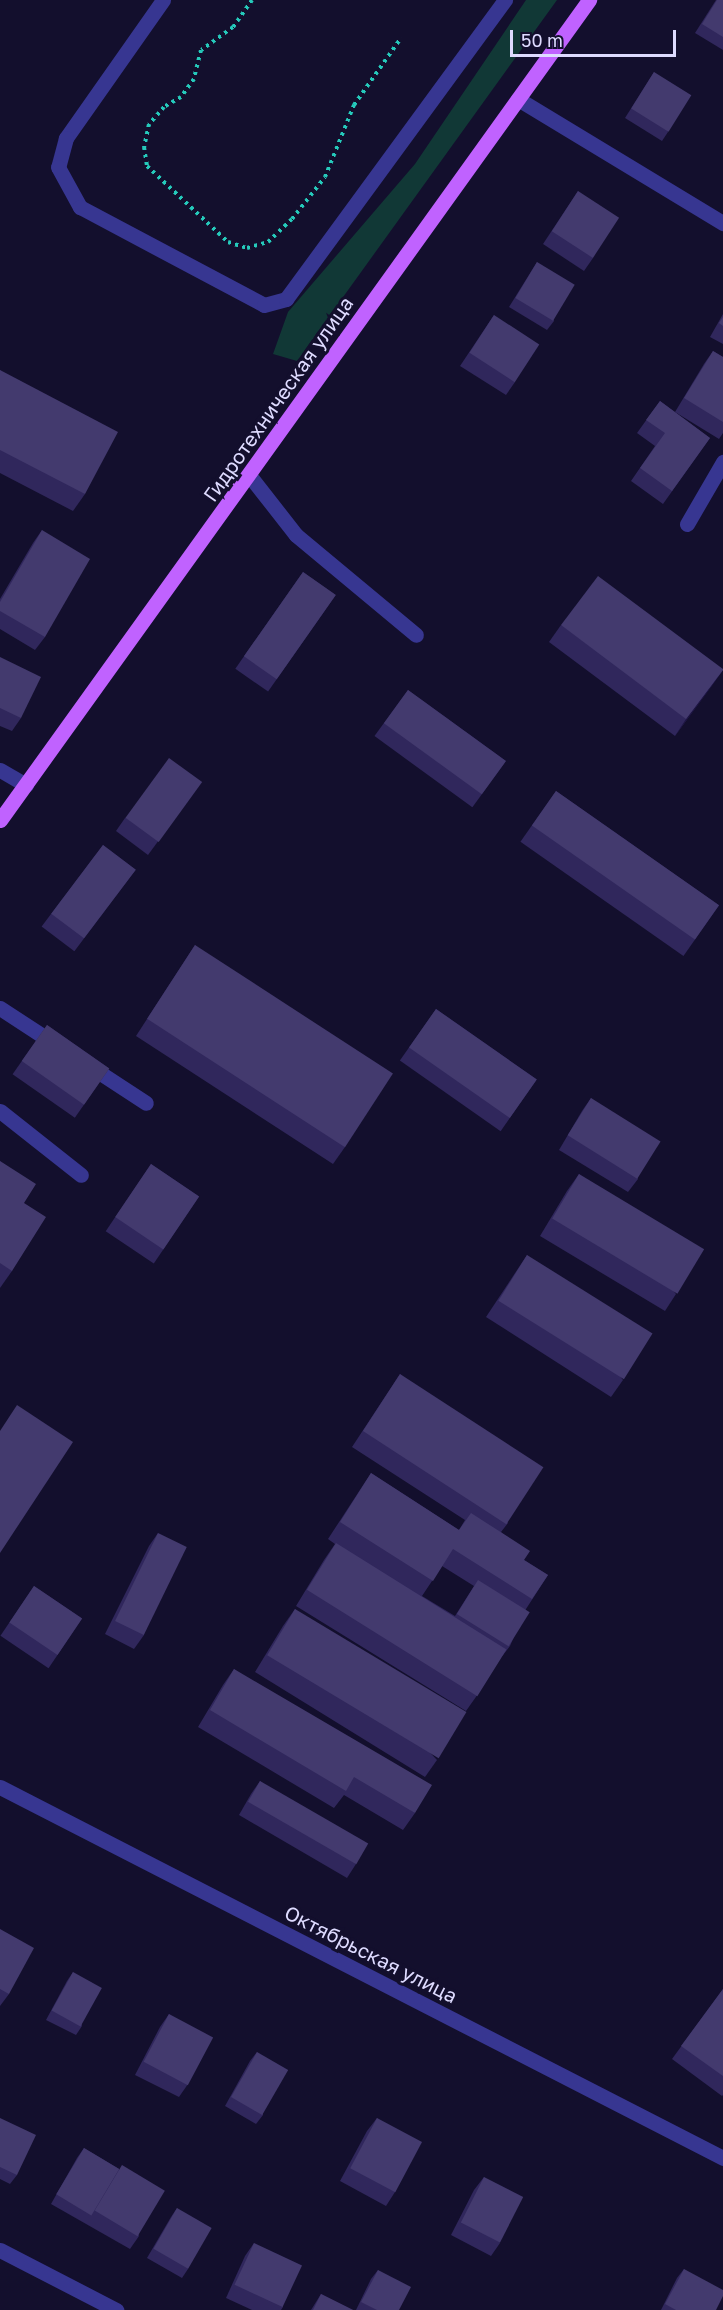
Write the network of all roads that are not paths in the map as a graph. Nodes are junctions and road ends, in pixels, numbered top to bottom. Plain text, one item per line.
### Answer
1 (163, 0) edge
2 (505, 0) edge
3 (589, 0) edge
4 (518, 99) junction
5 (723, 223) edge
6 (723, 462) edge
7 (249, 475) junction
8 (687, 524) dead end
9 (416, 635) dead end
10 (0, 771) edge
11 (26, 785) junction
12 (0, 820) edge
13 (0, 1008) edge
14 (146, 1103) dead end
15 (0, 1111) edge
16 (81, 1175) dead end
17 (0, 1787) edge
18 (723, 2158) edge
19 (0, 2250) edge
20 (116, 2310) edge

1 - 2 street
3 - 4 main road, Гидротехническая улица
4 - 5 street
4 - 7 main road, Гидротехническая улица
6 - 8 street
7 - 9 street
7 - 11 main road, Гидротехническая улица
10 - 11 street
11 - 12 main road, Гидротехническая улица
13 - 14 street
15 - 16 street
17 - 18 street, Октябрьская улица
19 - 20 street

